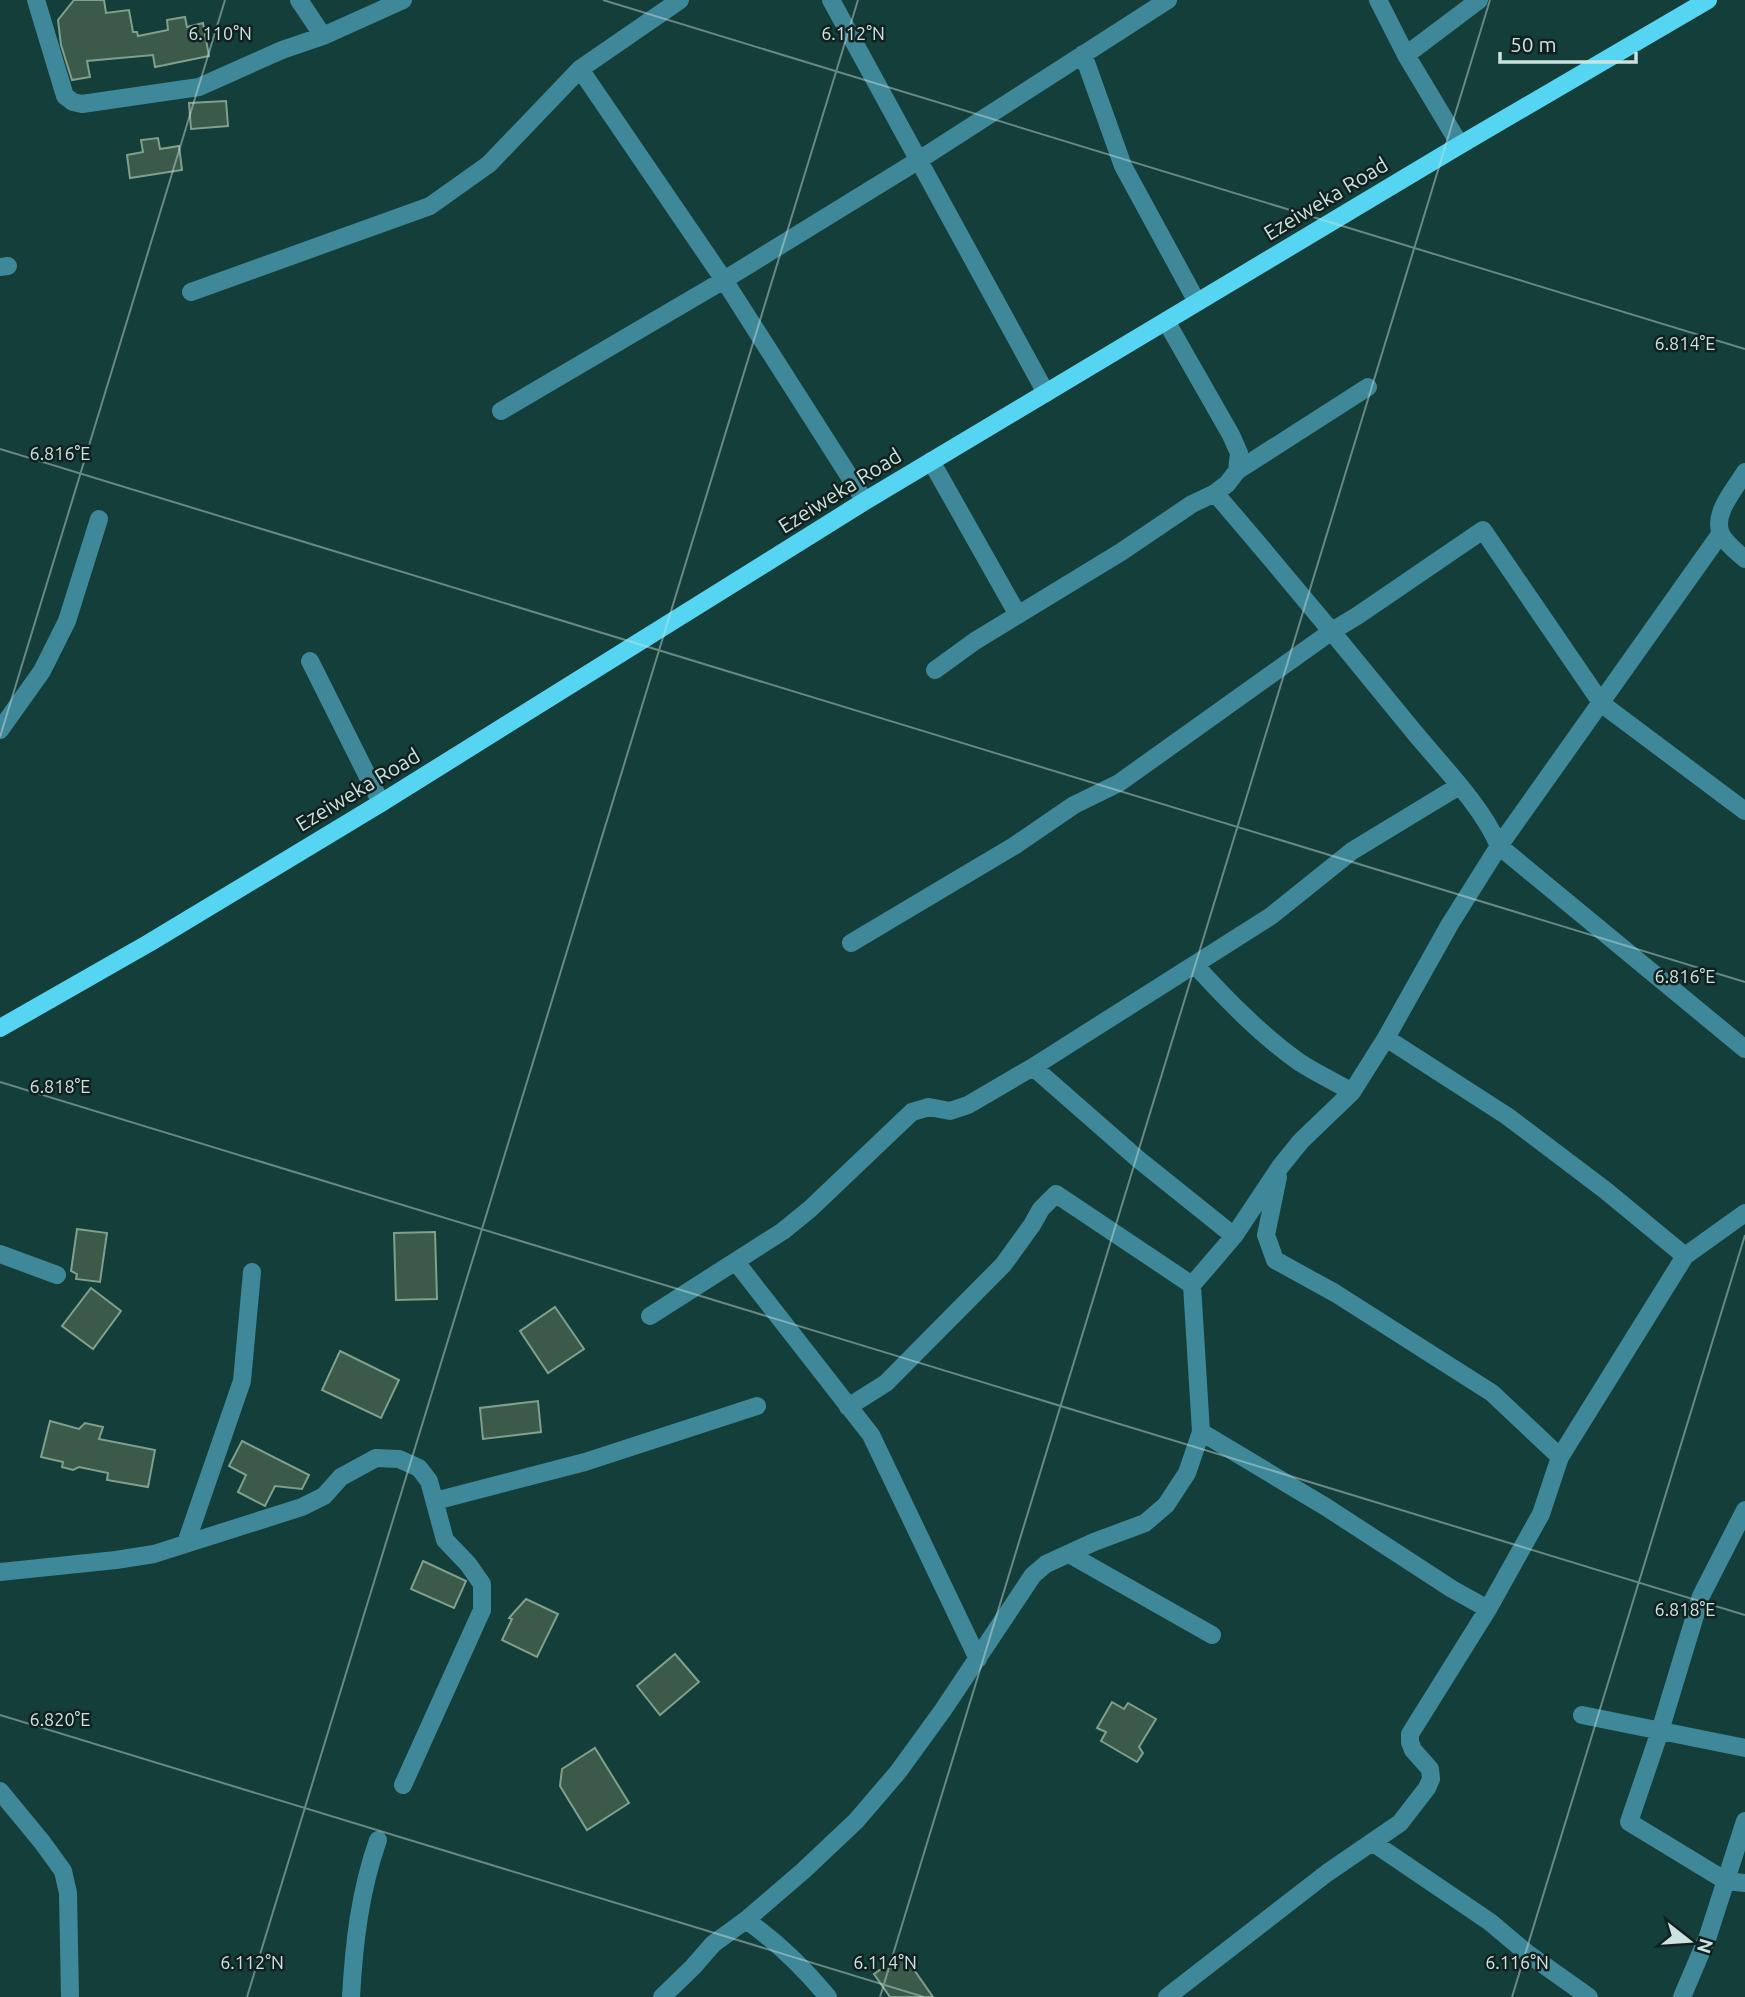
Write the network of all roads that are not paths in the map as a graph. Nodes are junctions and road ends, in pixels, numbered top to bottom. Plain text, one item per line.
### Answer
1 (36, 0) edge
2 (299, 0) edge
3 (403, 0) edge
4 (680, 0) edge
5 (831, 0) edge
6 (1168, 0) edge
7 (1378, 0) edge
8 (1479, 0) edge
9 (1708, 0) edge
10 (653, 7) edge
11 (323, 36) junction
12 (1083, 54) junction
13 (1406, 55) junction
14 (580, 69) junction
15 (1460, 145) junction
16 (919, 160) junction
17 (724, 279) junction
18 (191, 292) dead end
19 (1197, 302) junction
20 (1167, 321) junction
21 (1368, 387) dead end
22 (1046, 393) junction
23 (501, 411) dead end
24 (931, 461) junction
25 (1237, 471) junction
26 (1745, 472) edge
27 (1215, 493) junction
28 (865, 501) junction
29 (100, 519) dead end
30 (1721, 533) junction
31 (1745, 559) edge
32 (1018, 615) junction
33 (1332, 631) junction
34 (310, 661) dead end
35 (936, 670) dead end
36 (1602, 704) junction
37 (0, 730) edge
38 (1459, 786) junction
39 (381, 803) junction
40 (1745, 811) edge
41 (1499, 846) junction
42 (851, 943) dead end
43 (1195, 965) junction
44 (0, 1028) edge
45 (1386, 1038) junction
46 (1745, 1049) edge
47 (1033, 1067) junction
48 (1352, 1092) junction
49 (1280, 1167) junction
50 (1745, 1213) edge
51 (1234, 1236) junction
52 (0, 1254) edge
53 (1685, 1256) junction
54 (736, 1262) junction
55 (251, 1272) dead end
56 (57, 1275) dead end
57 (1192, 1285) junction
58 (650, 1316) dead end
59 (757, 1406) dead end
60 (848, 1407) junction
61 (1201, 1432) junction
62 (1560, 1457) junction
63 (435, 1501) junction
64 (1745, 1510) edge
65 (186, 1543) junction
66 (1069, 1554) junction
67 (0, 1572) edge
68 (1488, 1609) junction
69 (1212, 1635) dead end
70 (978, 1659) junction
71 (1582, 1715) dead end
72 (1660, 1731) junction
73 (1745, 1748) edge
74 (403, 1785) dead end
75 (0, 1791) edge
76 (1745, 1821) edge
77 (378, 1840) dead end
78 (1372, 1842) junction
79 (1726, 1881) junction
80 (1745, 1883) edge
81 (746, 1920) junction
82 (70, 1997) edge
83 (351, 1997) edge
84 (662, 1997) edge
85 (828, 1997) edge
86 (1167, 1997) edge
87 (1589, 1997) edge
88 (1682, 1997) edge

1 - 11 street
2 - 11 street
3 - 11 street
4 - 10 street
5 - 16 street
6 - 12 street
7 - 13 street
8 - 13 street
9 - 15 main road, Ezeiweka Road
10 - 14 street
12 - 16 street
12 - 19 street
13 - 15 street
14 - 17 street
14 - 18 street
15 - 19 main road, Ezeiweka Road
16 - 17 street
16 - 22 street
17 - 23 street
17 - 28 street
19 - 20 main road, Ezeiweka Road
20 - 22 main road, Ezeiweka Road
20 - 25 street
21 - 25 street
22 - 24 main road, Ezeiweka Road
24 - 28 main road, Ezeiweka Road
24 - 32 street
25 - 27 street
26 - 30 street
27 - 32 street
27 - 33 street
28 - 39 main road, Ezeiweka Road
29 - 37 street
30 - 31 street
30 - 36 street
32 - 35 street
33 - 36 street
33 - 38 street
33 - 42 street
34 - 39 street
36 - 40 street
36 - 41 street
38 - 41 street
38 - 43 street
39 - 44 main road, Ezeiweka Road
41 - 45 street
41 - 46 street
43 - 47 street
43 - 48 street
45 - 48 street
45 - 53 street
47 - 51 street
47 - 54 street
48 - 49 street
49 - 51 street
49 - 62 street
50 - 53 street
51 - 57 street
52 - 56 street
53 - 62 street
54 - 58 street
54 - 60 street
55 - 65 street
57 - 60 street
57 - 61 street
59 - 63 street
60 - 70 street
61 - 66 street
61 - 68 street
62 - 68 street
63 - 65 street
63 - 74 street
64 - 72 street
65 - 67 street
66 - 69 street
66 - 70 street
68 - 78 street
70 - 81 street
71 - 72 street
72 - 73 street
72 - 79 street
75 - 82 street
76 - 79 street
77 - 83 street
78 - 86 street
78 - 87 street
79 - 80 street
79 - 88 street
81 - 84 street
81 - 85 street

